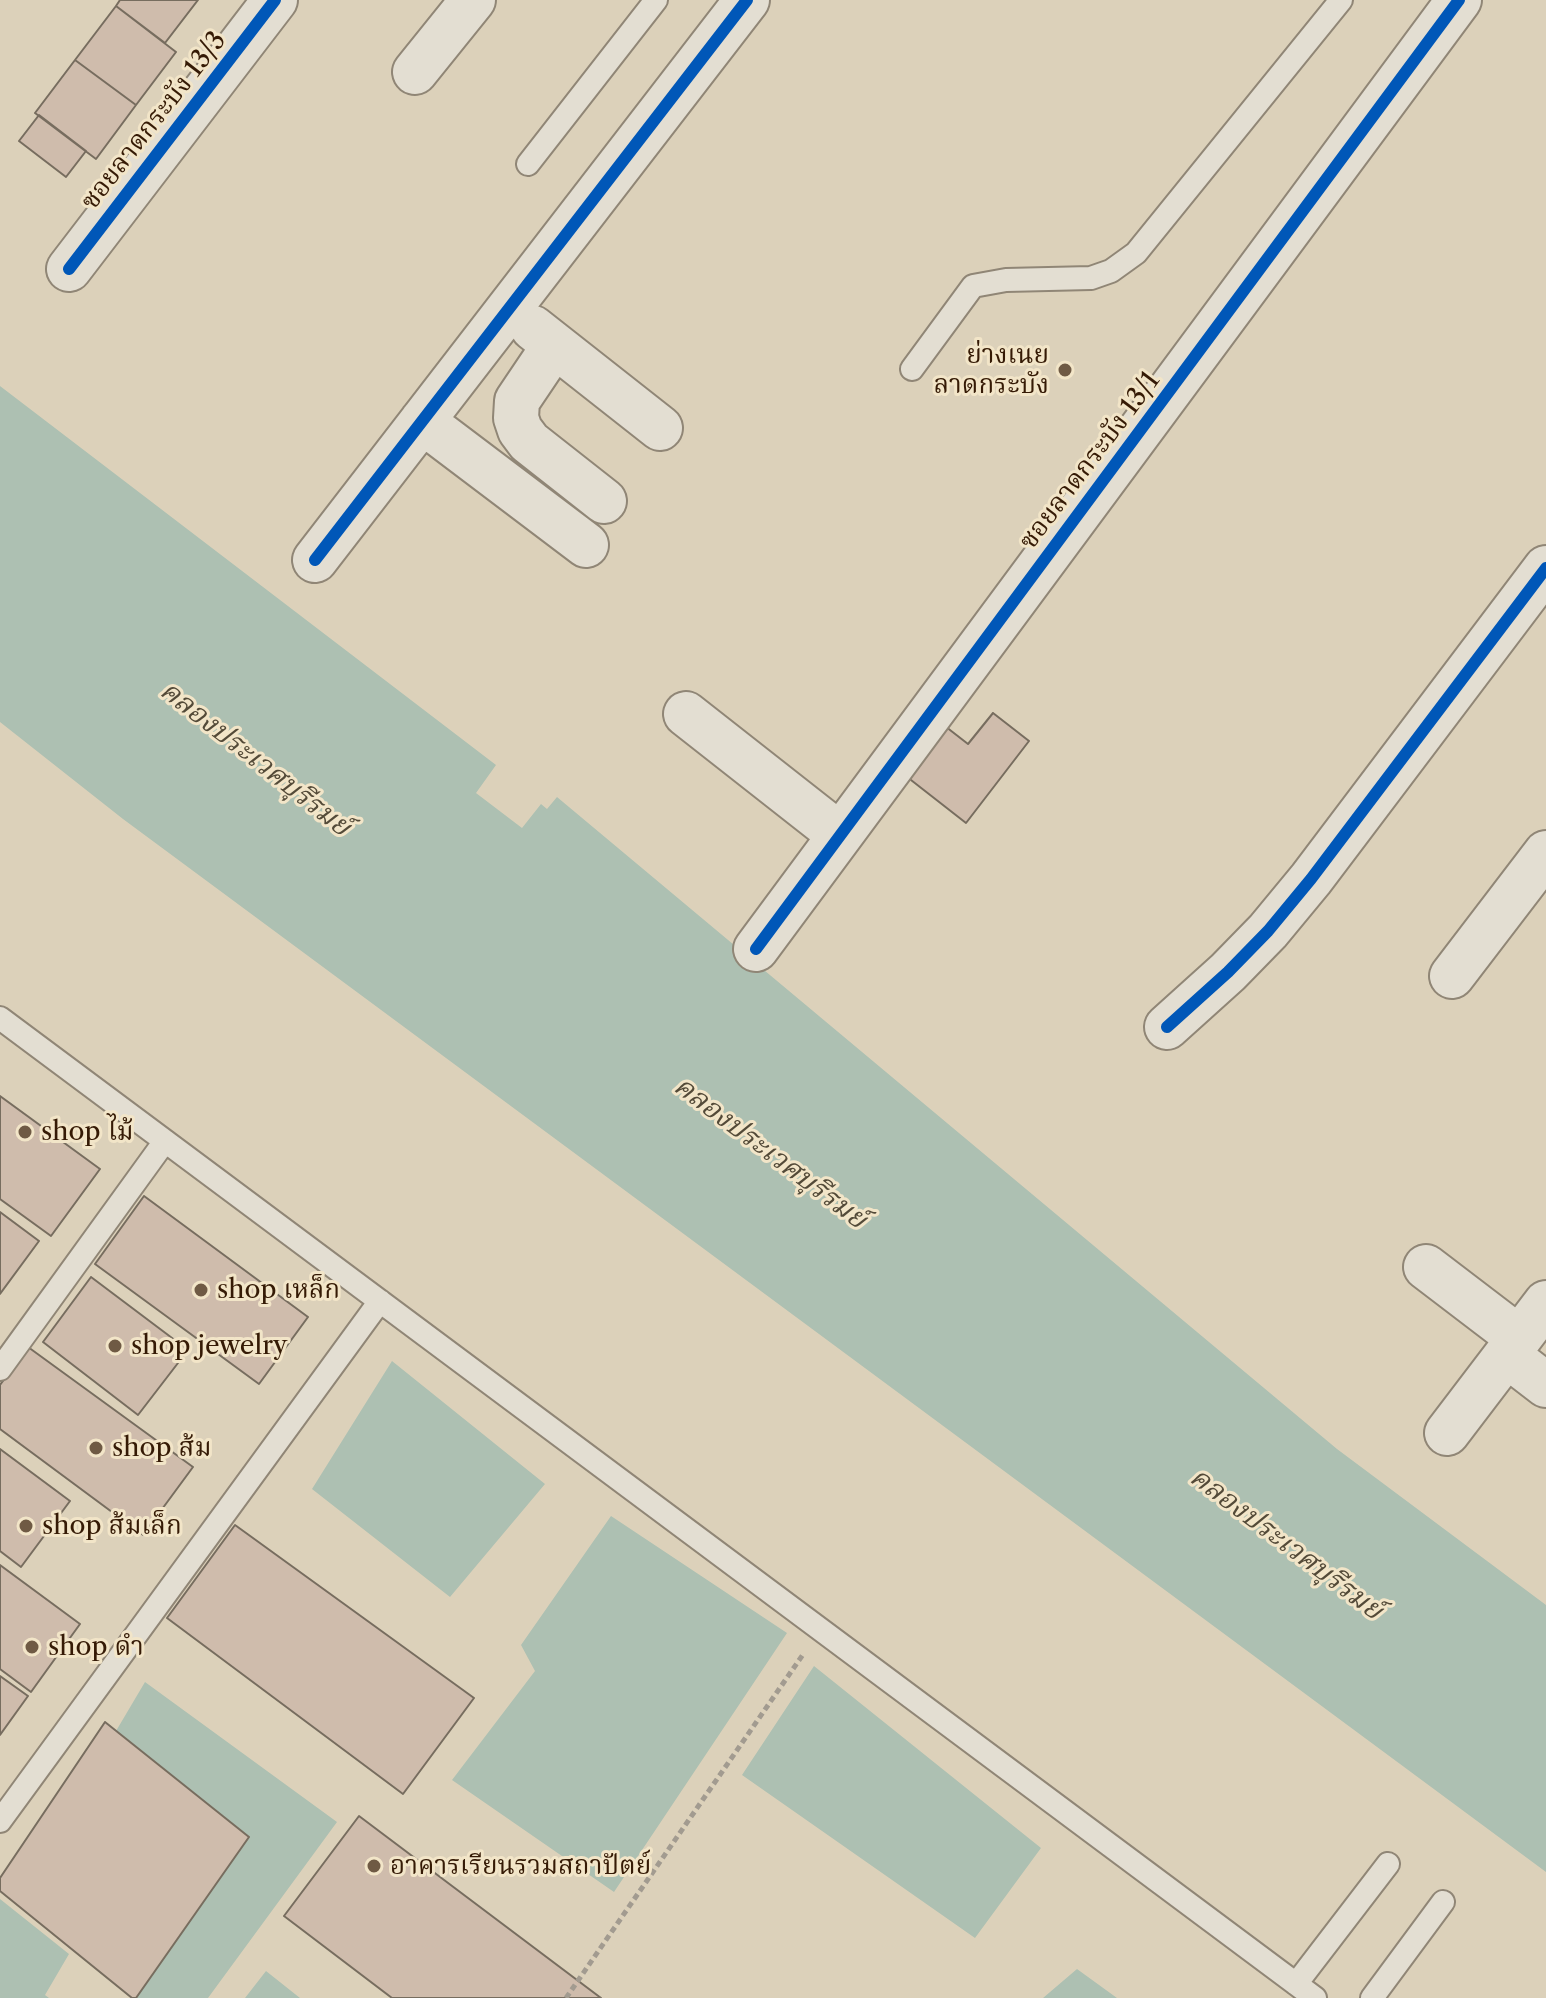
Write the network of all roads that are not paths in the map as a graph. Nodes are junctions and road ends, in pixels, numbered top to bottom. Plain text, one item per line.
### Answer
1 (275, 0) edge
2 (473, 0) edge
3 (656, 0) edge
4 (747, 0) edge
5 (1341, 0) edge
6 (1459, 0) edge
7 (415, 72) dead end
8 (528, 164) dead end
9 (69, 269) dead end
10 (509, 309) junction
11 (554, 346) junction
12 (912, 369) dead end
13 (422, 421) junction
14 (660, 428) dead end
15 (604, 501) dead end
16 (586, 545) dead end
17 (315, 560) dead end
18 (1546, 568) edge
19 (686, 714) dead end
20 (840, 835) junction
21 (1546, 853) edge
22 (756, 949) dead end
23 (1452, 976) dead end
24 (0, 1018) edge
25 (1167, 1027) dead end
26 (165, 1141) junction
27 (1426, 1267) dead end
28 (380, 1301) junction
29 (1546, 1303) edge
30 (1513, 1346) junction
31 (0, 1369) edge
32 (1546, 1385) edge
33 (1447, 1433) dead end
34 (0, 1821) edge
35 (1388, 1864) dead end
36 (1443, 1902) dead end
37 (1296, 1984) junction
38 (1315, 1998) edge
39 (1372, 1998) edge

1 - 9 street, ซอยลาดกระบัง 13/3
2 - 7 street
3 - 8 lane
4 - 10 street
5 - 12 lane
6 - 20 street, ซอยลาดกระบัง 13/1
10 - 11 street
10 - 13 street
11 - 14 street
11 - 15 street
13 - 16 street
13 - 17 street
18 - 25 street
19 - 20 street
20 - 22 street, ซอยลาดกระบัง 13/1
21 - 23 street
24 - 26 lane
26 - 28 lane
26 - 31 lane
27 - 30 street
28 - 34 lane
28 - 37 lane
29 - 30 street
30 - 32 street
30 - 33 street
35 - 37 lane
36 - 39 lane
37 - 38 lane

